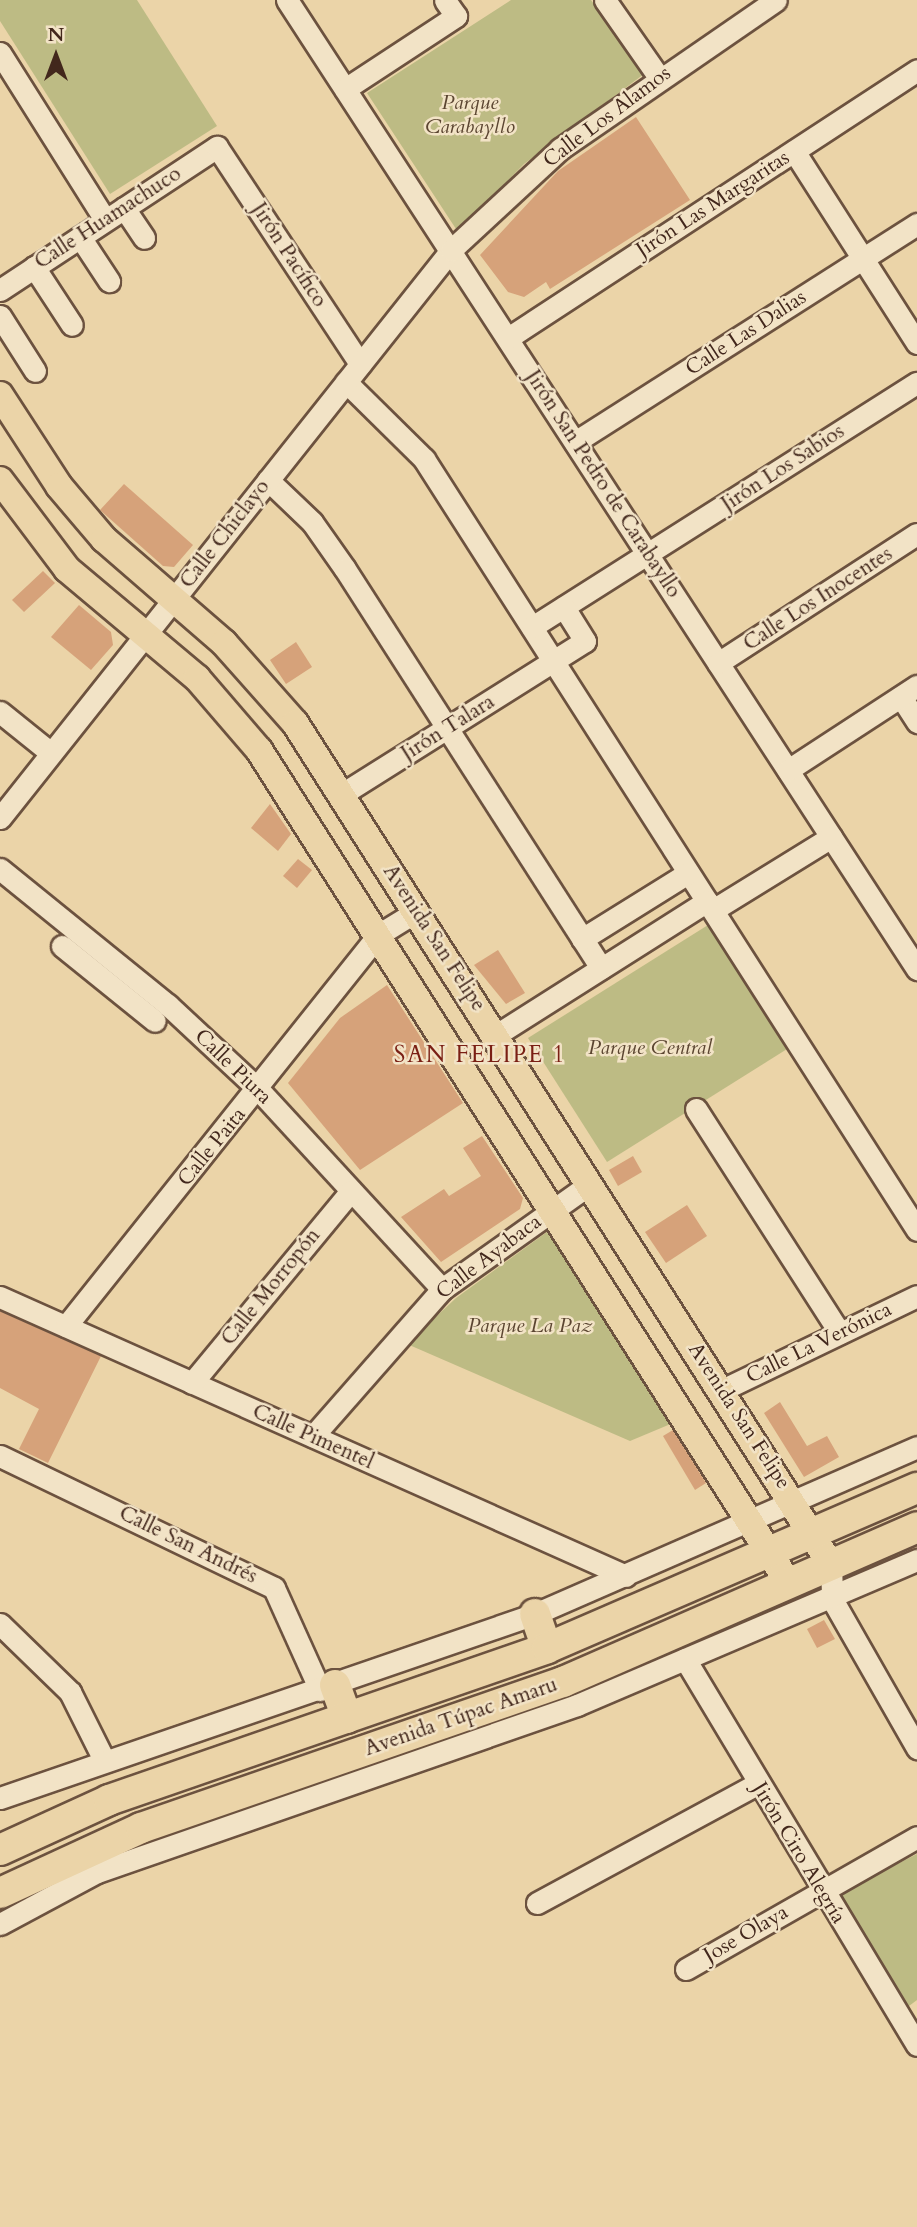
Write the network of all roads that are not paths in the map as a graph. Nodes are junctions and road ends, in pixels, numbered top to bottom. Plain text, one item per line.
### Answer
1 (287, 0) edge
2 (445, 0) edge
3 (605, 0) edge
4 (772, 1) edge
5 (0, 53) edge
6 (917, 70) edge
7 (658, 76) junction
8 (345, 89) junction
9 (217, 146) joint
10 (793, 151) junction
11 (124, 208) junction
12 (106, 220) junction
13 (917, 224) edge
14 (80, 237) junction
15 (144, 238) dead end
16 (451, 250) junction
17 (863, 259) junction
18 (34, 267) junction
19 (109, 281) dead end
20 (0, 290) edge
21 (0, 316) edge
22 (72, 325) dead end
23 (508, 338) junction
24 (917, 343) edge
25 (360, 364) junction
26 (35, 370) dead end
27 (346, 382) junction
28 (917, 383) edge
29 (0, 395) edge
30 (575, 442) junction
31 (0, 480) edge
32 (268, 481) junction
33 (917, 534) edge
34 (649, 554) junction
35 (173, 600) junction
36 (564, 607) junction
37 (531, 628) junction
38 (145, 636) junction
39 (553, 661) junction
40 (718, 663) junction
41 (909, 692) edge
42 (0, 712) edge
43 (917, 722) edge
44 (449, 727) junction
45 (51, 753) junction
46 (788, 771) junction
47 (342, 794) junction
48 (0, 818) edge
49 (831, 837) junction
50 (0, 869) edge
51 (688, 873) junction
52 (710, 906) junction
53 (417, 911) junction
54 (379, 935) junction
55 (69, 938) junction
56 (582, 939) junction
57 (601, 968) junction
58 (917, 970) edge
59 (155, 1021) dead end
60 (496, 1035) junction
61 (258, 1089) junction
62 (696, 1109) dead end
63 (590, 1184) junction
64 (351, 1191) junction
65 (554, 1209) junction
66 (917, 1230) edge
67 (442, 1289) junction
68 (917, 1296) edge
69 (0, 1297) edge
70 (66, 1326) junction
71 (840, 1333) junction
72 (192, 1383) junction
73 (722, 1390) junction
74 (313, 1436) junction
75 (917, 1447) edge
76 (0, 1456) edge
77 (917, 1488) edge
78 (794, 1503) junction
79 (753, 1522) junction
80 (917, 1527) edge
81 (813, 1534) junction
82 (771, 1552) junction
83 (917, 1560) edge
84 (831, 1565) junction
85 (626, 1576) junction
86 (789, 1584) junction
87 (832, 1599) junction
88 (535, 1614) junction
89 (0, 1624) edge
90 (547, 1648) junction
91 (685, 1659) junction
92 (328, 1687) junction
93 (346, 1718) junction
94 (917, 1748) edge
95 (410, 1749) junction
96 (104, 1760) junction
97 (757, 1784) junction
98 (0, 1798) edge
99 (240, 1808) junction
100 (917, 1837) edge
101 (0, 1850) edge
102 (821, 1890) junction
103 (0, 1893) edge
104 (537, 1903) dead end
105 (0, 1924) edge
106 (685, 1969) dead end
107 (909, 2017) edge
108 (917, 2045) edge

1 - 8 street, Jirón San Pedro de Carabayllo
2 - 8 street
3 - 7 street
4 - 7 street, Calle Los Alamos
5 - 12 street
6 - 10 street, Jirón Las Margaritas
7 - 16 street, Calle Los Alamos
8 - 16 street, Jirón San Pedro de Carabayllo
9 - 11 street, Calle Huamachuco
9 - 25 street, Jirón Pacífico
10 - 17 street
10 - 23 street, Jirón Las Margaritas
11 - 12 street, Calle Huamachuco
11 - 15 street
12 - 14 street, Calle Huamachuco
13 - 17 street, Calle Las Dalias
14 - 18 street, Calle Huamachuco
14 - 19 street
16 - 23 street, Jirón San Pedro de Carabayllo
16 - 25 street, Calle Chiclayo
17 - 24 street
17 - 30 street, Calle Las Dalias
18 - 20 street, Calle Huamachuco
18 - 22 street
21 - 26 street
23 - 30 street, Jirón San Pedro de Carabayllo
25 - 27 street, Calle Chiclayo
27 - 32 street, Calle Chiclayo
27 - 37 street
28 - 34 street, Jirón Los Sabios
29 - 35 main road, Avenida San Felipe
30 - 34 street, Jirón San Pedro de Carabayllo
31 - 38 main road
32 - 35 street, Calle Chiclayo
32 - 44 street
33 - 40 street, Calle Los Inocentes
34 - 36 street, Jirón Los Sabios
34 - 40 street, Jirón San Pedro de Carabayllo
35 - 38 street, Calle Chiclayo
35 - 47 main road, Avenida San Felipe
36 - 37 street, Jirón Los Sabios
36 - 39 street, Jirón Talara
37 - 39 street
38 - 45 street, Calle Chiclayo
38 - 54 main road
39 - 44 street, Jirón Talara
39 - 51 street
40 - 46 street, Jirón San Pedro de Carabayllo
41 - 43 street
41 - 46 street
42 - 45 street
44 - 47 street, Jirón Talara
44 - 56 street
45 - 48 street, Calle Chiclayo
46 - 49 street, Jirón San Pedro de Carabayllo
47 - 53 main road, Avenida San Felipe
49 - 52 street
49 - 58 street, Jirón San Pedro de Carabayllo
50 - 55 street, Calle Piura
51 - 52 street
51 - 56 street
52 - 57 street
52 - 66 street
53 - 54 street, Calle Paita
53 - 60 main road, Avenida San Felipe
54 - 61 street, Calle Paita
54 - 65 main road
55 - 59 street
55 - 61 street, Calle Piura
56 - 57 street
57 - 60 street
60 - 63 main road, Avenida San Felipe
61 - 64 street, Calle Piura
61 - 70 street, Calle Paita
62 - 71 street
63 - 65 street, Calle Ayabaca
63 - 73 main road, Avenida San Felipe
64 - 67 street, Calle Piura
64 - 72 street, Calle Morropón
65 - 67 street, Calle Ayabaca
65 - 79 main road
67 - 74 street, Calle Ayabaca
68 - 71 street, Calle La Verónica
69 - 70 street, Calle Pimentel
70 - 72 street, Calle Pimentel
71 - 73 street, Calle La Verónica
72 - 74 street, Calle Pimentel
73 - 78 main road, Avenida San Felipe
74 - 85 street, Calle Pimentel
75 - 78 street
76 - 92 street, Calle San Andrés
77 - 81 highway, Avenida Túpac Amaru
78 - 79 street
78 - 81 main road, Avenida San Felipe
79 - 82 main road
79 - 85 street
80 - 84 highway, Avenida Túpac Amaru
81 - 82 highway, Avenida Túpac Amaru
81 - 84 main road, Avenida San Felipe
82 - 86 main road
82 - 90 highway, Avenida Túpac Amaru
83 - 87 street, Avenida Túpac Amaru
84 - 86 highway, Avenida Túpac Amaru
84 - 87 street
85 - 88 street
86 - 87 street
86 - 95 highway, Avenida Túpac Amaru
87 - 91 street, Avenida Túpac Amaru
87 - 94 street
88 - 90 highway
88 - 92 street
89 - 96 street
90 - 93 highway, Avenida Túpac Amaru
91 - 95 street, Avenida Túpac Amaru
91 - 97 street, Jirón Ciro Alegría
92 - 93 highway
92 - 96 street
93 - 101 highway, Avenida Túpac Amaru
95 - 99 highway, Avenida Túpac Amaru
96 - 98 street
97 - 102 street, Jirón Ciro Alegría
97 - 104 street
99 - 103 highway, Avenida Túpac Amaru
99 - 105 street, Avenida Túpac Amaru
100 - 102 street, Jose Olaya
102 - 106 street, Jose Olaya
102 - 107 street, Jirón Ciro Alegría
107 - 108 street, Jirón Ciro Alegría

